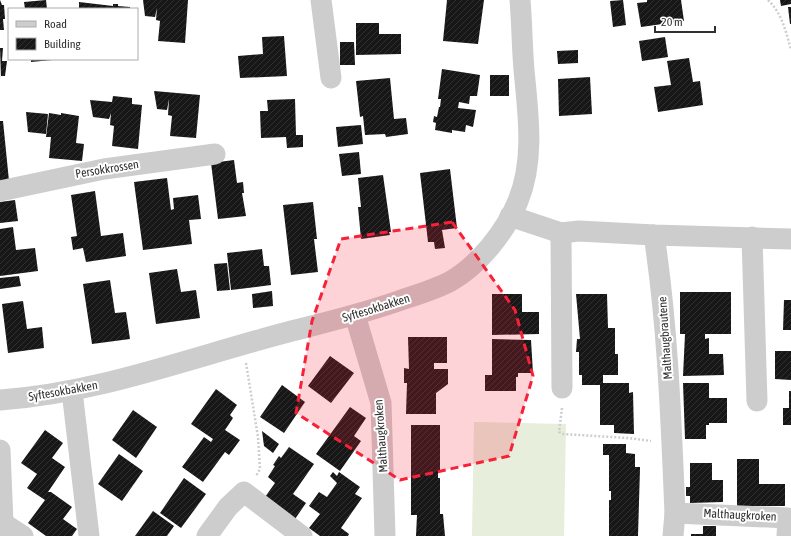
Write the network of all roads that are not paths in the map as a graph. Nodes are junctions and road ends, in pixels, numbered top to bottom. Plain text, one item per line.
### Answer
1 (321, 0) edge
2 (520, 0) edge
3 (331, 78) dead end
4 (215, 154) dead end
5 (0, 191) edge
6 (510, 216) junction
7 (561, 233) junction
8 (654, 235) junction
9 (752, 237) junction
10 (791, 239) edge
11 (355, 315) junction
12 (562, 388) road end
13 (72, 391) junction
14 (0, 400) edge
15 (757, 402) dead end
16 (0, 450) edge
17 (675, 513) junction
18 (2, 525) edge
19 (23, 536) edge
20 (89, 536) edge
21 (207, 536) edge
22 (302, 536) edge
23 (385, 536) edge
24 (673, 536) edge
25 (788, 536) edge

1 - 3 street
2 - 6 street, Syftesokbakken
4 - 5 street, Persokkrossen
6 - 7 street
6 - 11 street, Syftesokbakken
7 - 8 street
7 - 12 street
8 - 9 street
8 - 17 street, Malthaugbrautene
9 - 10 street
9 - 15 street
11 - 13 street, Syftesokbakken
11 - 23 street, Malthaugkroken
13 - 14 street, Syftesokbakken
13 - 20 street
16 - 18 street
17 - 24 street
17 - 25 street, Malthaugkroken
18 - 19 street
21 - 22 street

